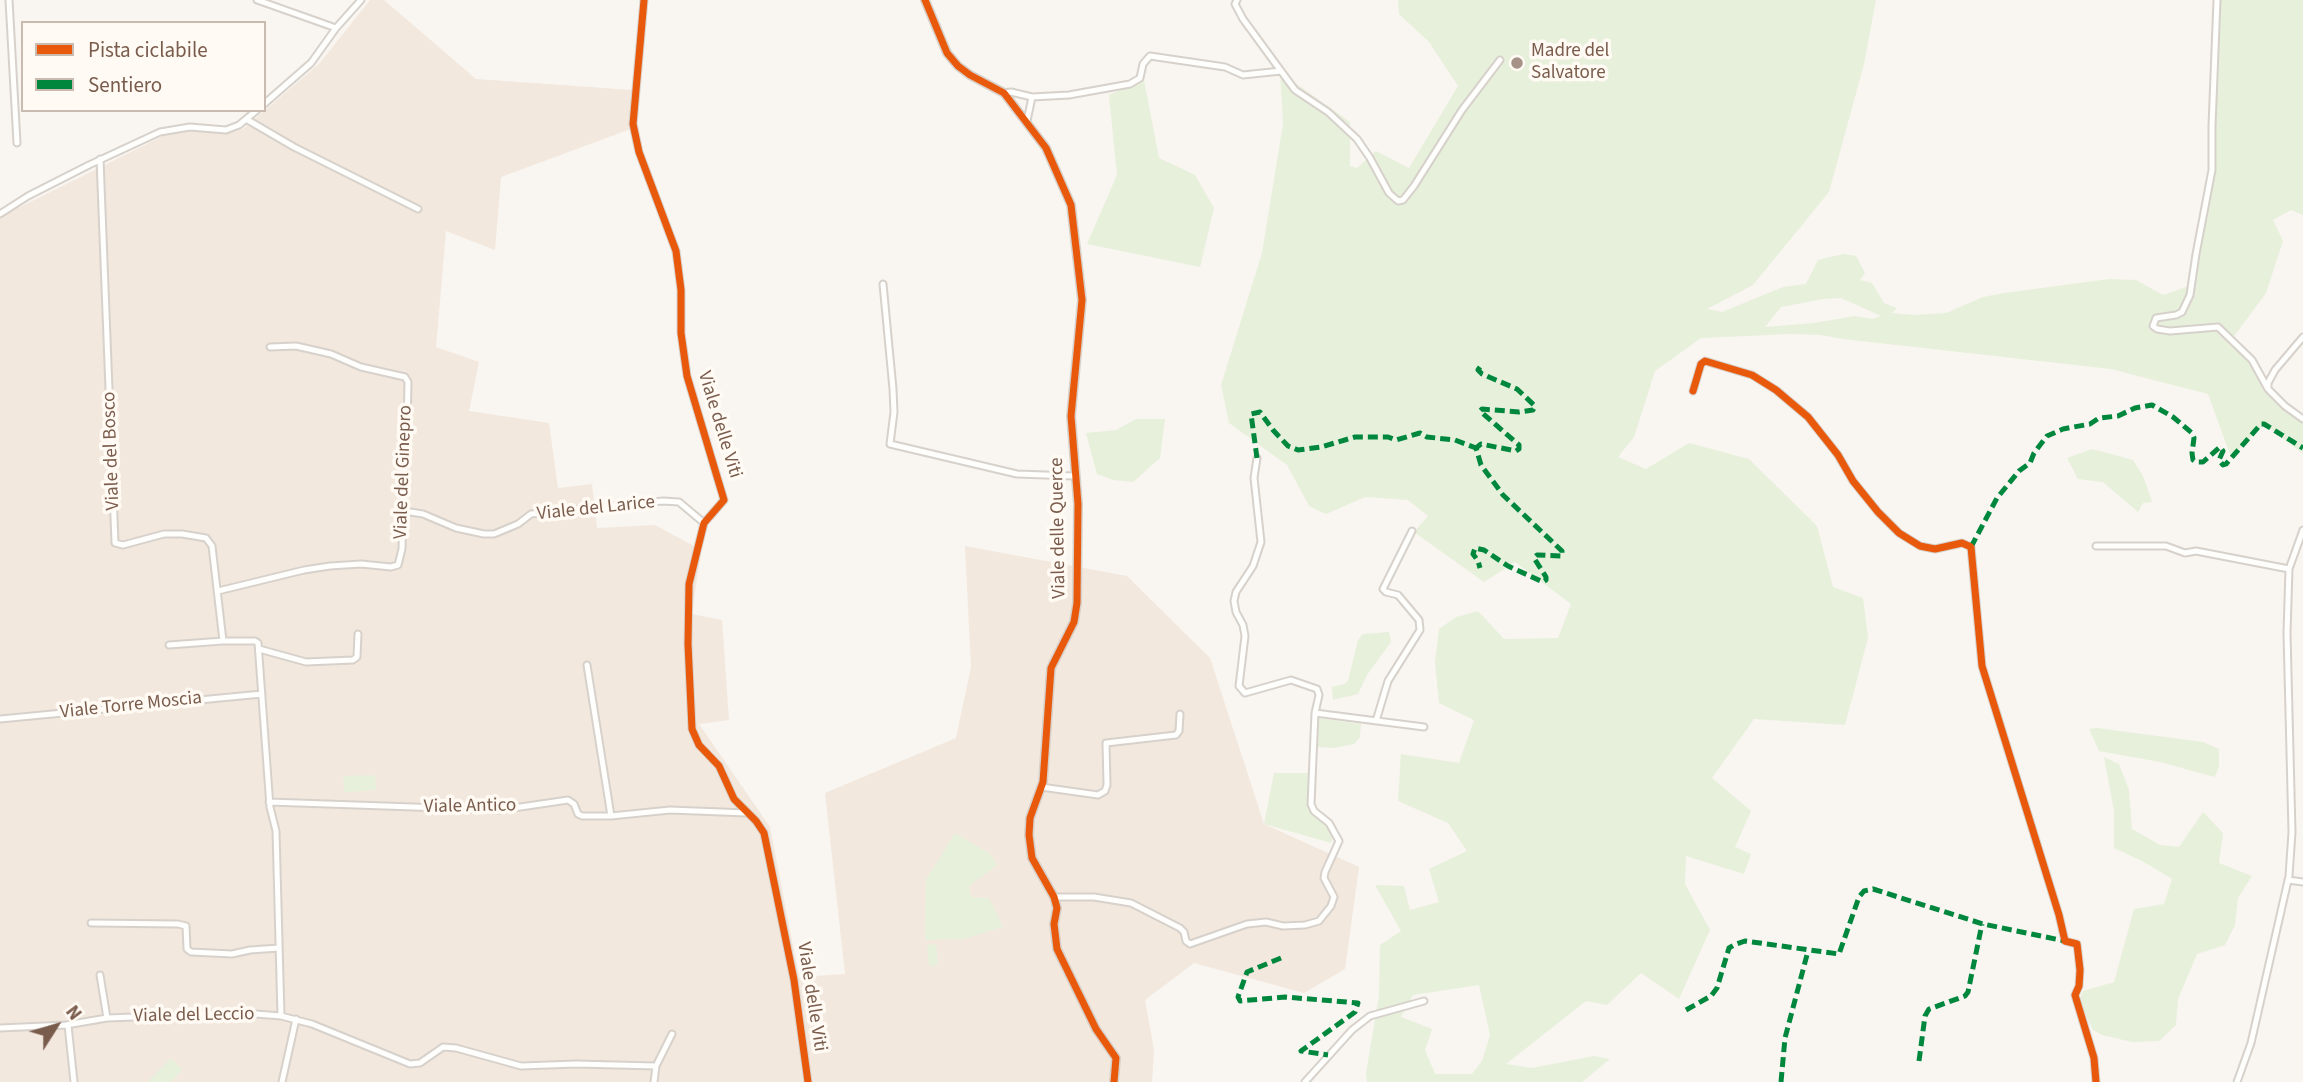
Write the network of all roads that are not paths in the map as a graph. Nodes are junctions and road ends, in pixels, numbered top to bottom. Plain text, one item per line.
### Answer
1 (9, 0) edge
2 (257, 0) edge
3 (361, 0) edge
4 (644, 0) edge
5 (925, 0) edge
6 (1237, 0) edge
7 (2217, 0) edge
8 (336, 28) junction
9 (1500, 60) dead end
10 (1280, 71) junction
11 (1004, 93) junction
12 (1032, 97) junction
13 (266, 102) edge
14 (255, 112) edge
15 (246, 119) junction
16 (1027, 121) junction
17 (17, 143) dead end
18 (100, 159) junction
19 (418, 209) dead end
20 (0, 214) edge
21 (883, 284) dead end
22 (2303, 337) edge
23 (270, 347) dead end
24 (2268, 389) junction
25 (1693, 391) dead end
26 (2303, 419) edge
27 (1257, 457) dead end
28 (1074, 476) junction
29 (404, 511) junction
30 (705, 523) junction
31 (2303, 530) edge
32 (1412, 531) dead end
33 (2095, 546) dead end
34 (2289, 569) junction
35 (218, 592) junction
36 (358, 634) dead end
37 (223, 641) junction
38 (169, 645) dead end
39 (259, 649) junction
40 (587, 665) dead end
41 (262, 694) junction
42 (1315, 713) junction
43 (1180, 714) dead end
44 (0, 719) edge
45 (1376, 721) junction
46 (1424, 727) dead end
47 (1041, 787) junction
48 (270, 802) junction
49 (747, 813) junction
50 (611, 816) junction
51 (2288, 880) junction
52 (2303, 881) edge
53 (1054, 897) junction
54 (91, 923) dead end
55 (279, 948) junction
56 (100, 975) dead end
57 (1424, 1001) dead end
58 (281, 1016) junction
59 (107, 1018) junction
60 (296, 1019) junction
61 (68, 1025) junction
62 (0, 1028) edge
63 (672, 1034) dead end
64 (656, 1066) junction
65 (75, 1082) edge
66 (282, 1082) edge
67 (654, 1082) edge
68 (808, 1082) edge
69 (1114, 1082) edge
70 (1305, 1082) edge
71 (2096, 1082) edge
72 (2237, 1082) edge

1 - 17 street
2 - 8 street
3 - 8 street
4 - 30 street, Viale delle Viti
5 - 11 street, Viale delle Querce
6 - 10 street
7 - 24 street
8 - 13 street
9 - 10 street
10 - 12 street
11 - 12 street
11 - 16 street, Viale delle Querce
12 - 16 street
14 - 15 street
15 - 18 street
15 - 19 street
16 - 28 street, Viale delle Querce
18 - 20 street
18 - 35 street, Viale del Bosco
21 - 28 street, Viale delle Querce
22 - 24 street
23 - 29 street, Viale del Ginepro
24 - 26 street
25 - 71 street
27 - 42 street
28 - 47 street, Viale delle Querce
29 - 30 street, Viale del Larice
29 - 35 street, Viale del Ginepro
30 - 49 street, Viale delle Viti
31 - 34 street
32 - 45 street
33 - 34 street
34 - 51 street
35 - 37 street, Viale del Bosco
36 - 39 street
37 - 38 street
37 - 39 street
39 - 41 street
40 - 50 street
41 - 44 street, Viale Torre Moscia
41 - 48 street
42 - 45 street
42 - 53 street
43 - 47 street
45 - 46 street
47 - 53 street, Viale delle Querce
48 - 50 street, Viale Antico
48 - 55 street
49 - 50 street, Viale Antico
49 - 68 street, Viale delle Viti
51 - 52 street
51 - 72 street
53 - 69 street, Viale delle Querce
54 - 55 street
55 - 58 street
56 - 59 street, Viale del Leccio
57 - 70 street
58 - 59 street, Viale del Leccio
58 - 60 street, Viale del Leccio
59 - 61 street, Viale del Leccio
60 - 64 street, Viale del Leccio
60 - 66 street
61 - 62 street, Viale del Leccio
61 - 65 street
63 - 64 street
64 - 67 street

